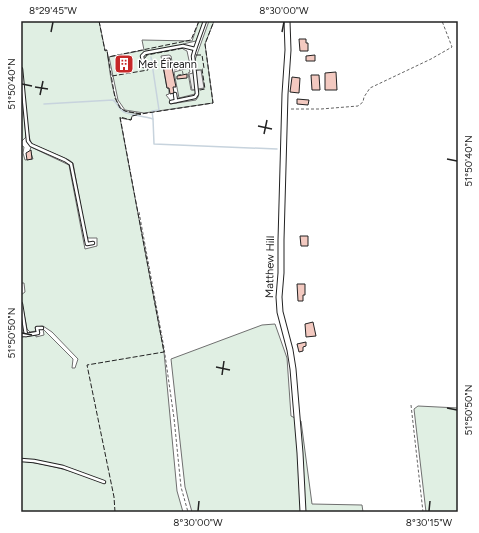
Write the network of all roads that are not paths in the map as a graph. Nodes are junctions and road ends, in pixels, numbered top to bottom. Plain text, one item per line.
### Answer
1 (205, 21) edge
2 (287, 21) edge
3 (195, 49) junction
4 (144, 66) dead end
5 (21, 69) edge
6 (175, 94) dead end
7 (176, 101) junction
8 (171, 102) dead end
9 (93, 243) dead end
10 (21, 304) edge
11 (42, 328) dead end
12 (21, 335) edge
13 (26, 335) junction
14 (21, 460) edge
15 (104, 482) dead end
16 (303, 512) edge

1 - 3 lane
2 - 16 street, Matthew Hill
3 - 4 lane
3 - 7 lane
5 - 9 lane
6 - 7 lane
7 - 8 lane
10 - 13 lane
11 - 13 lane
12 - 13 lane
14 - 15 lane

